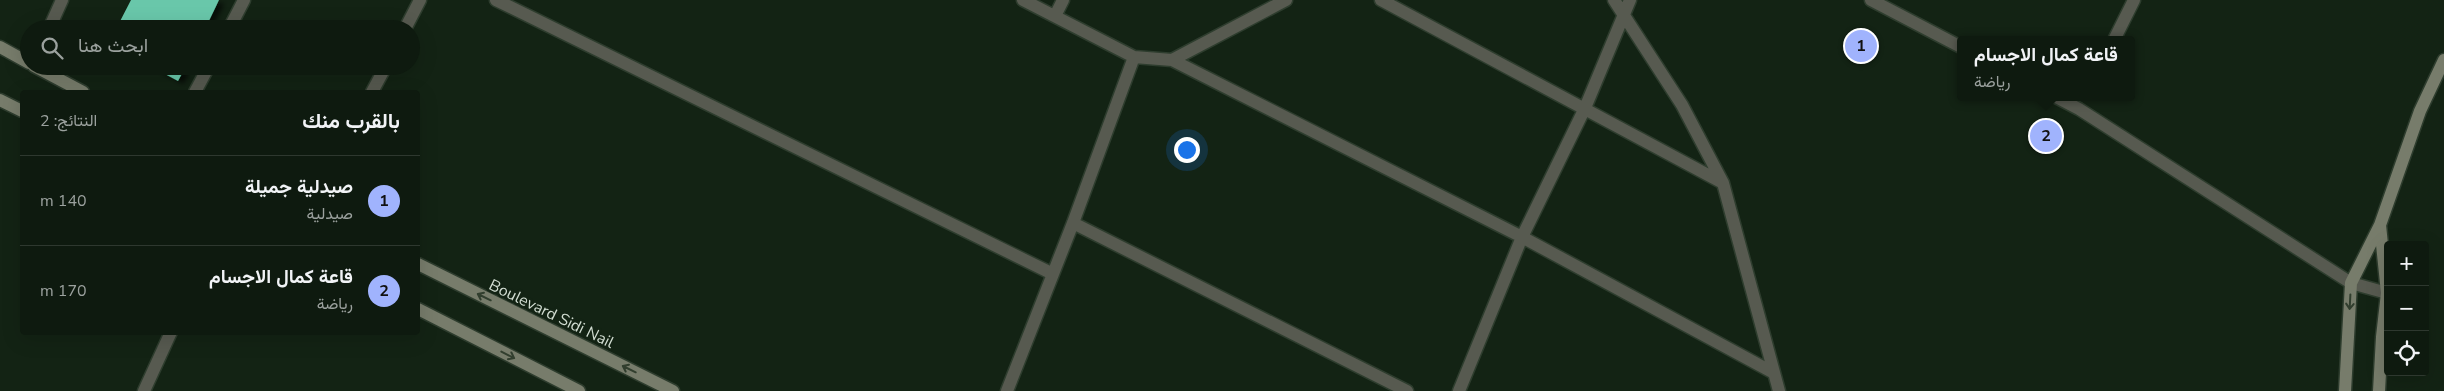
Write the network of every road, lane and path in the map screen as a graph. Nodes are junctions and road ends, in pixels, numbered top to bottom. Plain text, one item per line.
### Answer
1 (62, 0) edge
2 (244, 0) edge
3 (420, 0) edge
4 (496, 0) edge
5 (1023, 0) edge
6 (1063, 0) edge
7 (1381, 0) edge
8 (1614, 0) edge
9 (1630, 0) edge
10 (1871, 0) edge
11 (2134, 0) edge
12 (1280, 2) edge
13 (1624, 14) junction
14 (1055, 16) junction
15 (53, 20) edge
16 (234, 20) edge
17 (410, 20) edge
18 (2116, 36) edge
19 (1957, 45) edge
20 (0, 47) edge
21 (1134, 57) junction
22 (20, 58) edge
23 (1172, 60) junction
24 (2444, 60) edge
25 (51, 75) edge
26 (204, 75) edge
27 (381, 75) edge
28 (79, 90) edge
29 (196, 90) edge
30 (373, 90) edge
31 (0, 100) edge
32 (2064, 101) edge
33 (2083, 101) edge
34 (1585, 108) junction
35 (2079, 109) junction
36 (20, 110) edge
37 (1723, 183) junction
38 (1073, 223) junction
39 (2380, 225) junction
40 (1522, 237) junction
41 (420, 265) edge
42 (1053, 274) junction
43 (2351, 283) junction
44 (2386, 286) edge
45 (2384, 292) edge
46 (420, 310) edge
47 (2384, 319) edge
48 (170, 335) edge
49 (1774, 373) junction
50 (144, 391) edge
51 (580, 391) edge
52 (673, 391) edge
53 (1007, 391) edge
54 (1407, 391) edge
55 (1459, 391) edge
56 (1779, 391) edge
57 (2345, 391) edge
58 (2379, 391) edge

1 - 15 street
2 - 16 street
3 - 17 street
4 - 42 street
5 - 14 street
6 - 14 street
7 - 34 street
8 - 13 street
9 - 13 street
10 - 19 street
11 - 18 street
12 - 23 street
13 - 34 street
13 - 37 street
14 - 21 street
20 - 22 main road
21 - 23 street
21 - 38 street
23 - 40 street
24 - 39 main road
25 - 28 main road
26 - 29 street
27 - 30 street
31 - 36 main road
32 - 35 street
33 - 35 street
34 - 37 street
34 - 40 street
35 - 43 street
37 - 49 street
38 - 42 street
38 - 54 street
39 - 43 main road
39 - 44 main road
40 - 49 street
40 - 55 street
52 -> 41 main road, Boulevard Sidi Nail
42 - 53 street
43 - 45 street
43 -> 57 main road
46 -> 51 main road
47 - 58 main road
48 - 50 street
49 - 56 street

